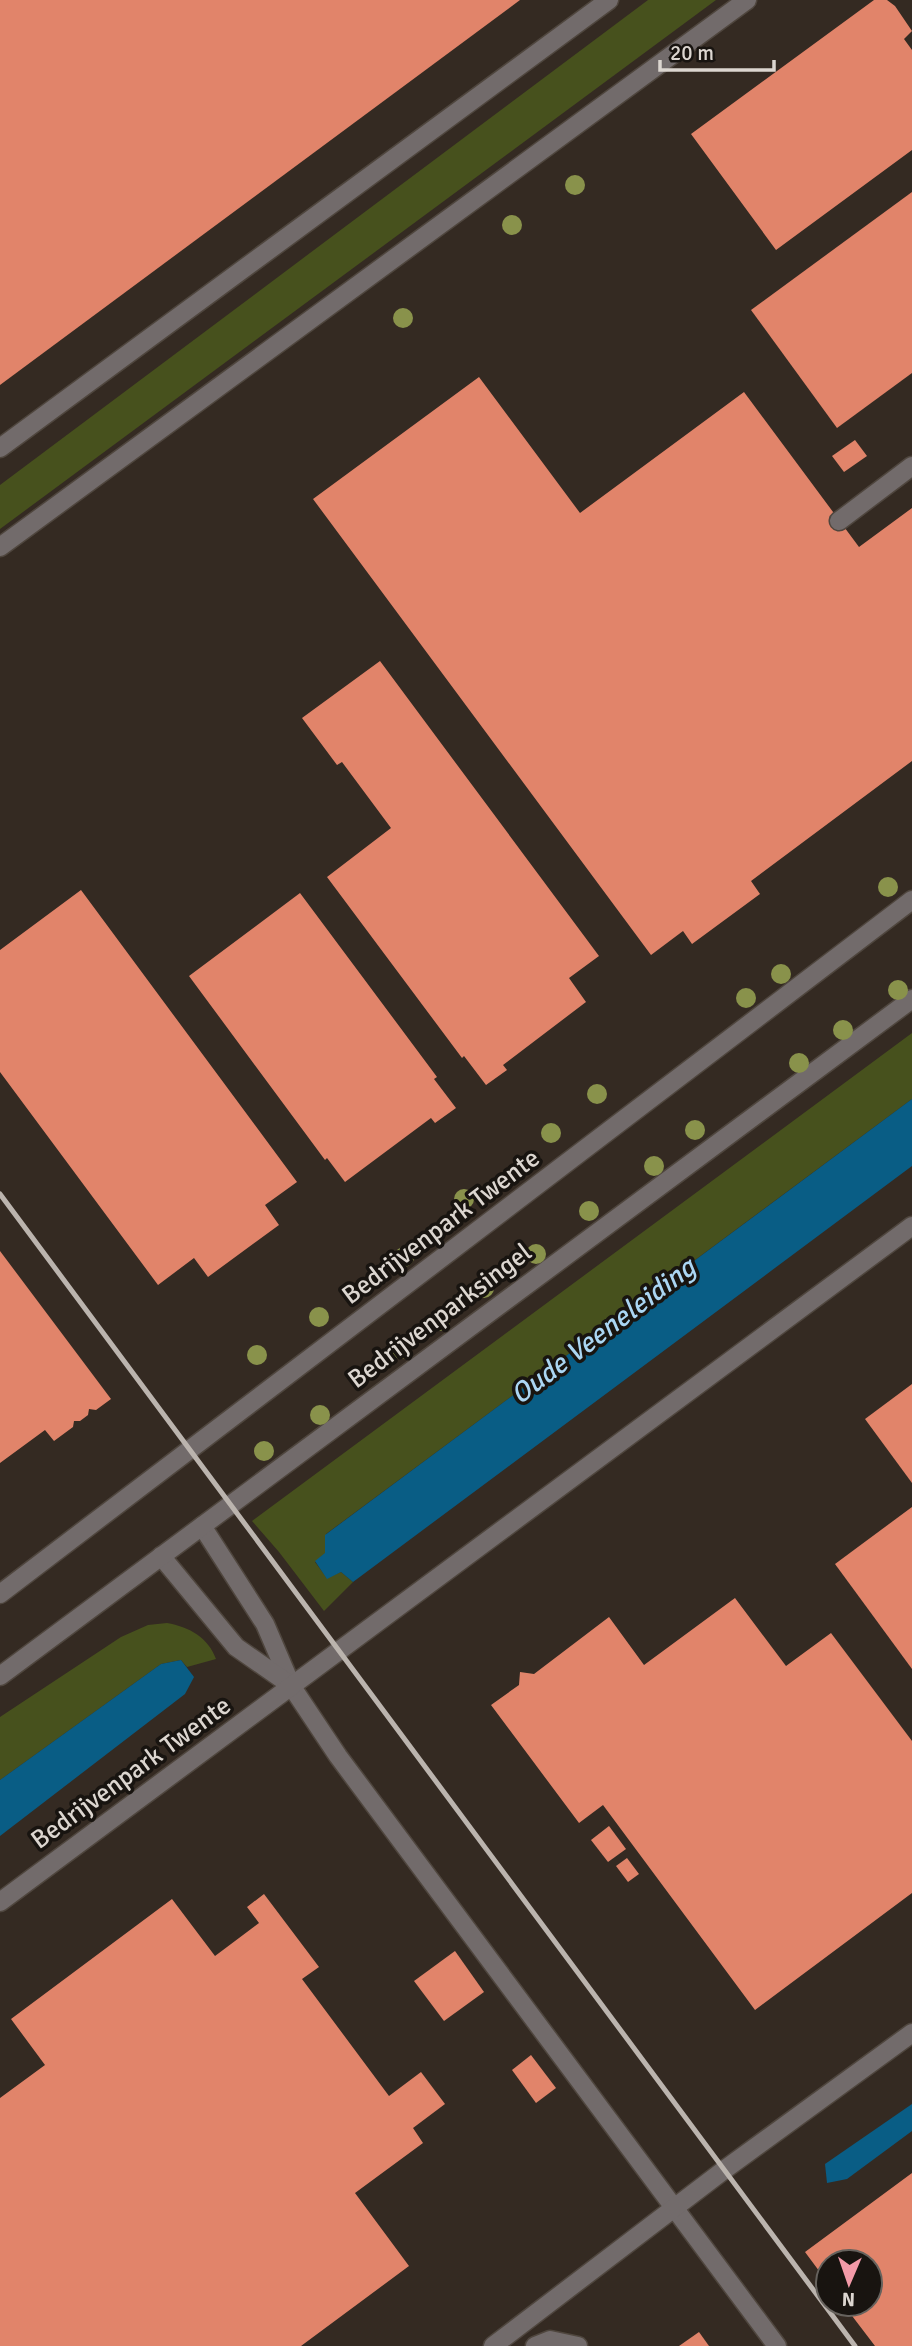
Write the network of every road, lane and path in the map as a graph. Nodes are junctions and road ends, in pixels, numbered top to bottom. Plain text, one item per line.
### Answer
1 (610, 0) edge
2 (747, 0) edge
3 (0, 448) edge
4 (912, 466) edge
5 (839, 521) dead end
6 (0, 547) edge
7 (912, 900) edge
8 (912, 999) edge
9 (912, 1226) edge
10 (202, 1526) junction
11 (161, 1556) junction
12 (0, 1594) edge
13 (0, 1676) edge
14 (292, 1687) junction
15 (0, 1902) edge
16 (912, 2033) edge
17 (674, 2209) junction
18 (493, 2346) edge
19 (535, 2346) edge
20 (578, 2346) edge
21 (777, 2346) edge

1 - 3 street
2 - 6 street
4 - 5 street
7 - 12 street, Bedrijvenpark Twente
8 - 10 street, Bedrijvenparksingel
9 - 14 street, Bedrijvenpark Twente
10 - 11 street, Bedrijvenparksingel
10 - 14 street
11 - 13 street, Bedrijvenparksingel
11 - 14 street
14 - 15 street, Bedrijvenpark Twente
14 - 17 street
16 - 17 street
17 - 18 street
17 - 21 street
19 - 20 street

